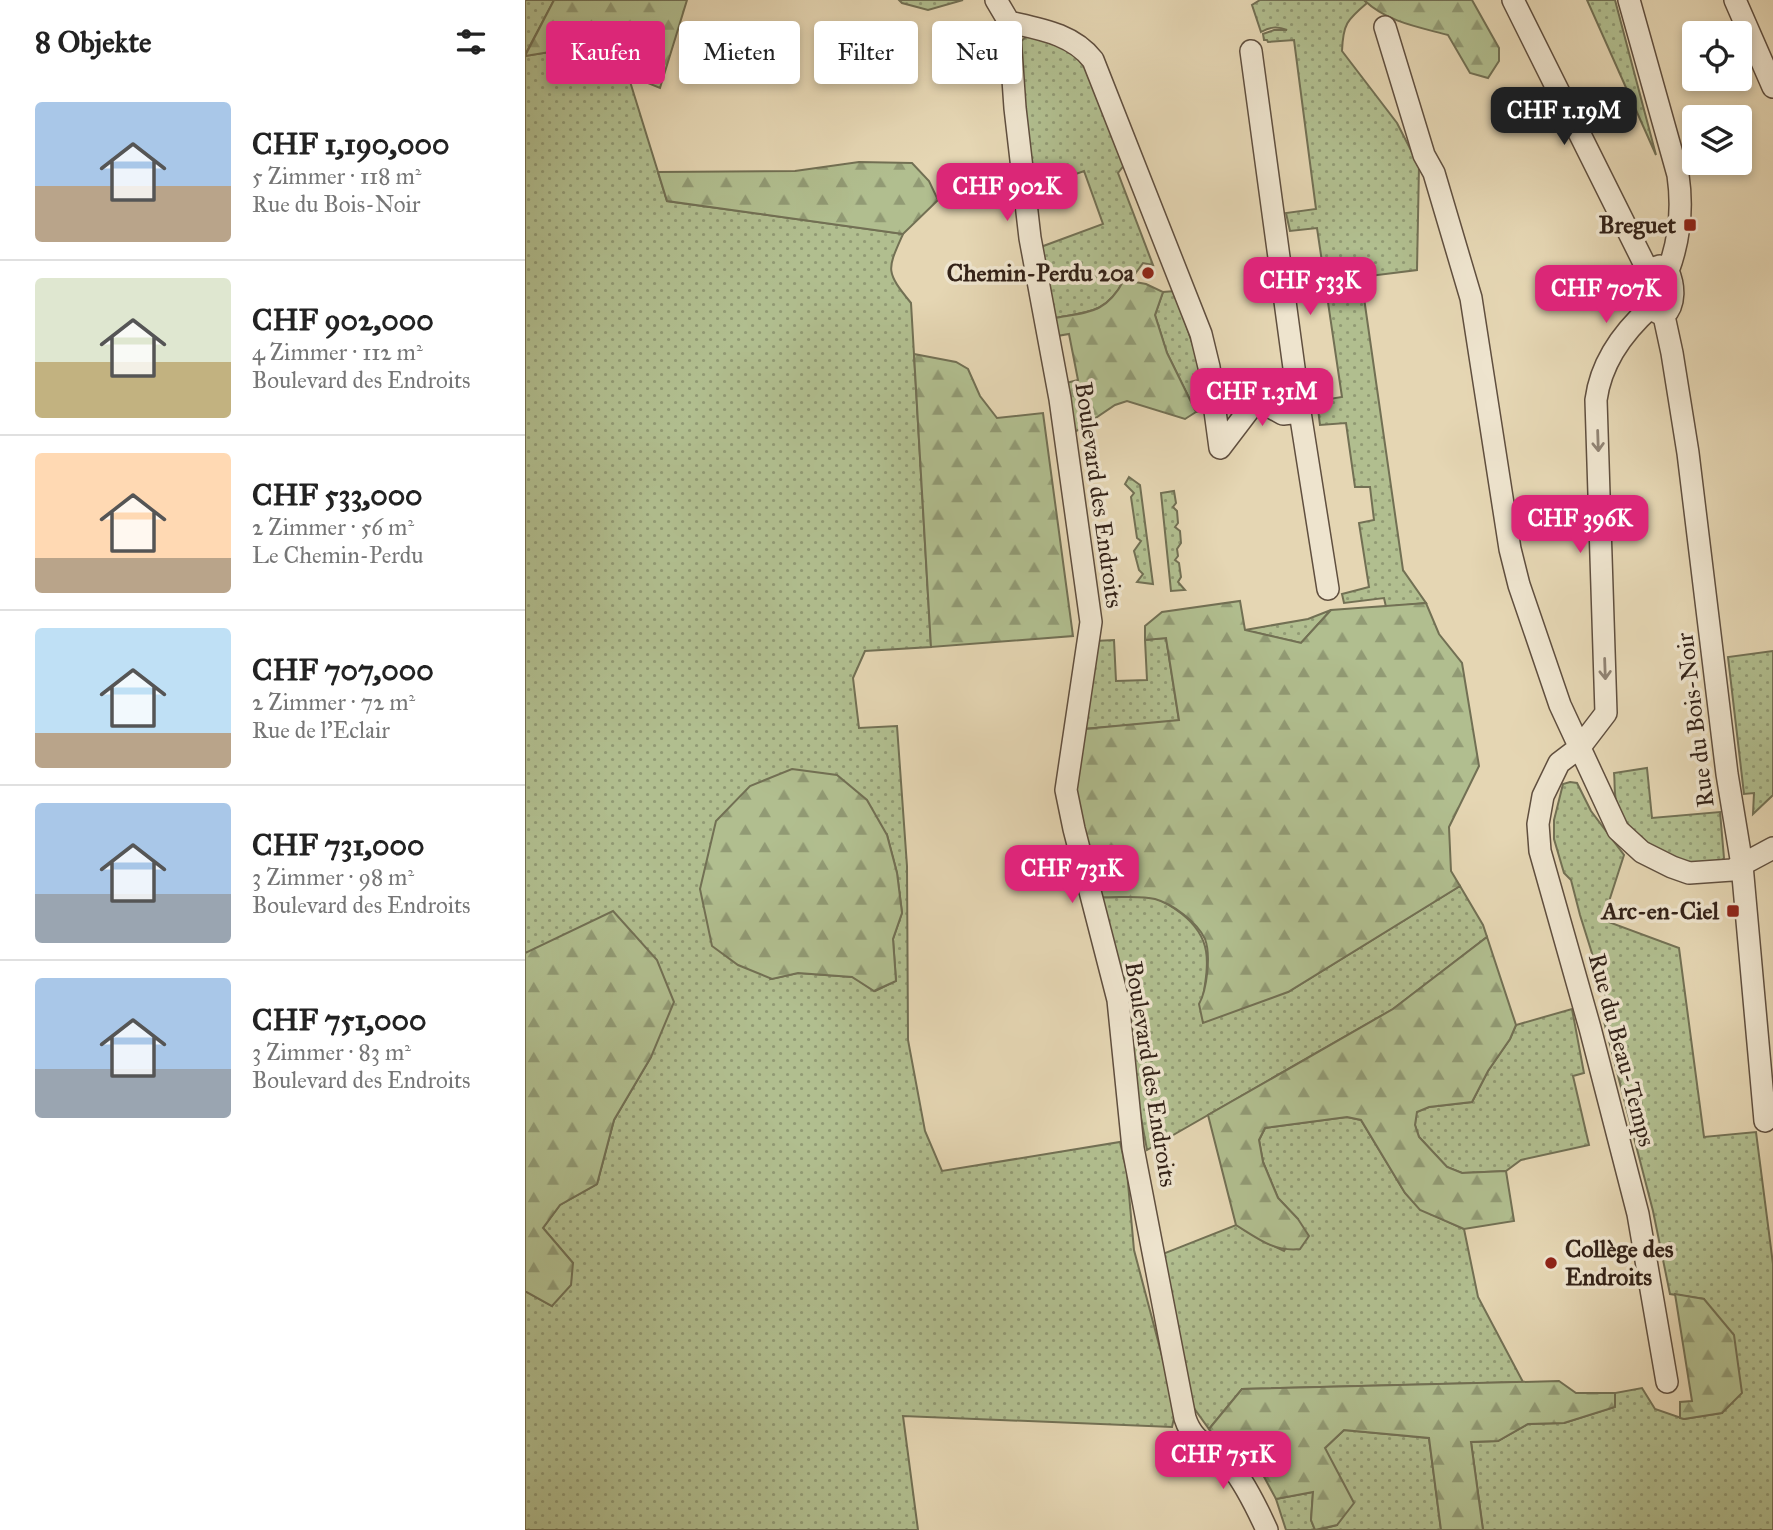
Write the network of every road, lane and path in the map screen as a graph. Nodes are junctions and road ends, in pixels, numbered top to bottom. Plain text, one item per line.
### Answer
1 (996, 0) edge
2 (1513, 0) edge
3 (1629, 0) edge
4 (1735, 0) edge
5 (1008, 21) edge
6 (1022, 25) edge
7 (1385, 27) dead end
8 (1251, 51) dead end
9 (1015, 84) edge
10 (1773, 87) edge
11 (1659, 272) junction
12 (1657, 311) junction
13 (1300, 412) junction
14 (1328, 589) dead end
15 (1580, 747) junction
16 (1773, 848) edge
17 (1742, 865) junction
18 (1765, 1121) dead end
19 (1667, 1382) dead end
20 (1267, 1530) edge

1 - 5 street
2 - 11 street
3 - 11 street
4 - 10 street
6 - 13 street
7 - 15 street
8 - 13 street
9 - 20 street, Boulevard des Endroits
11 - 12 street
12 -> 15 street, Rue du Beau-Temps
12 - 17 street, Rue du Bois-Noir
13 - 14 street
15 - 17 street
15 - 19 street, Rue du Beau-Temps
16 - 17 street
17 - 18 street, Rue du Bois-Noir

